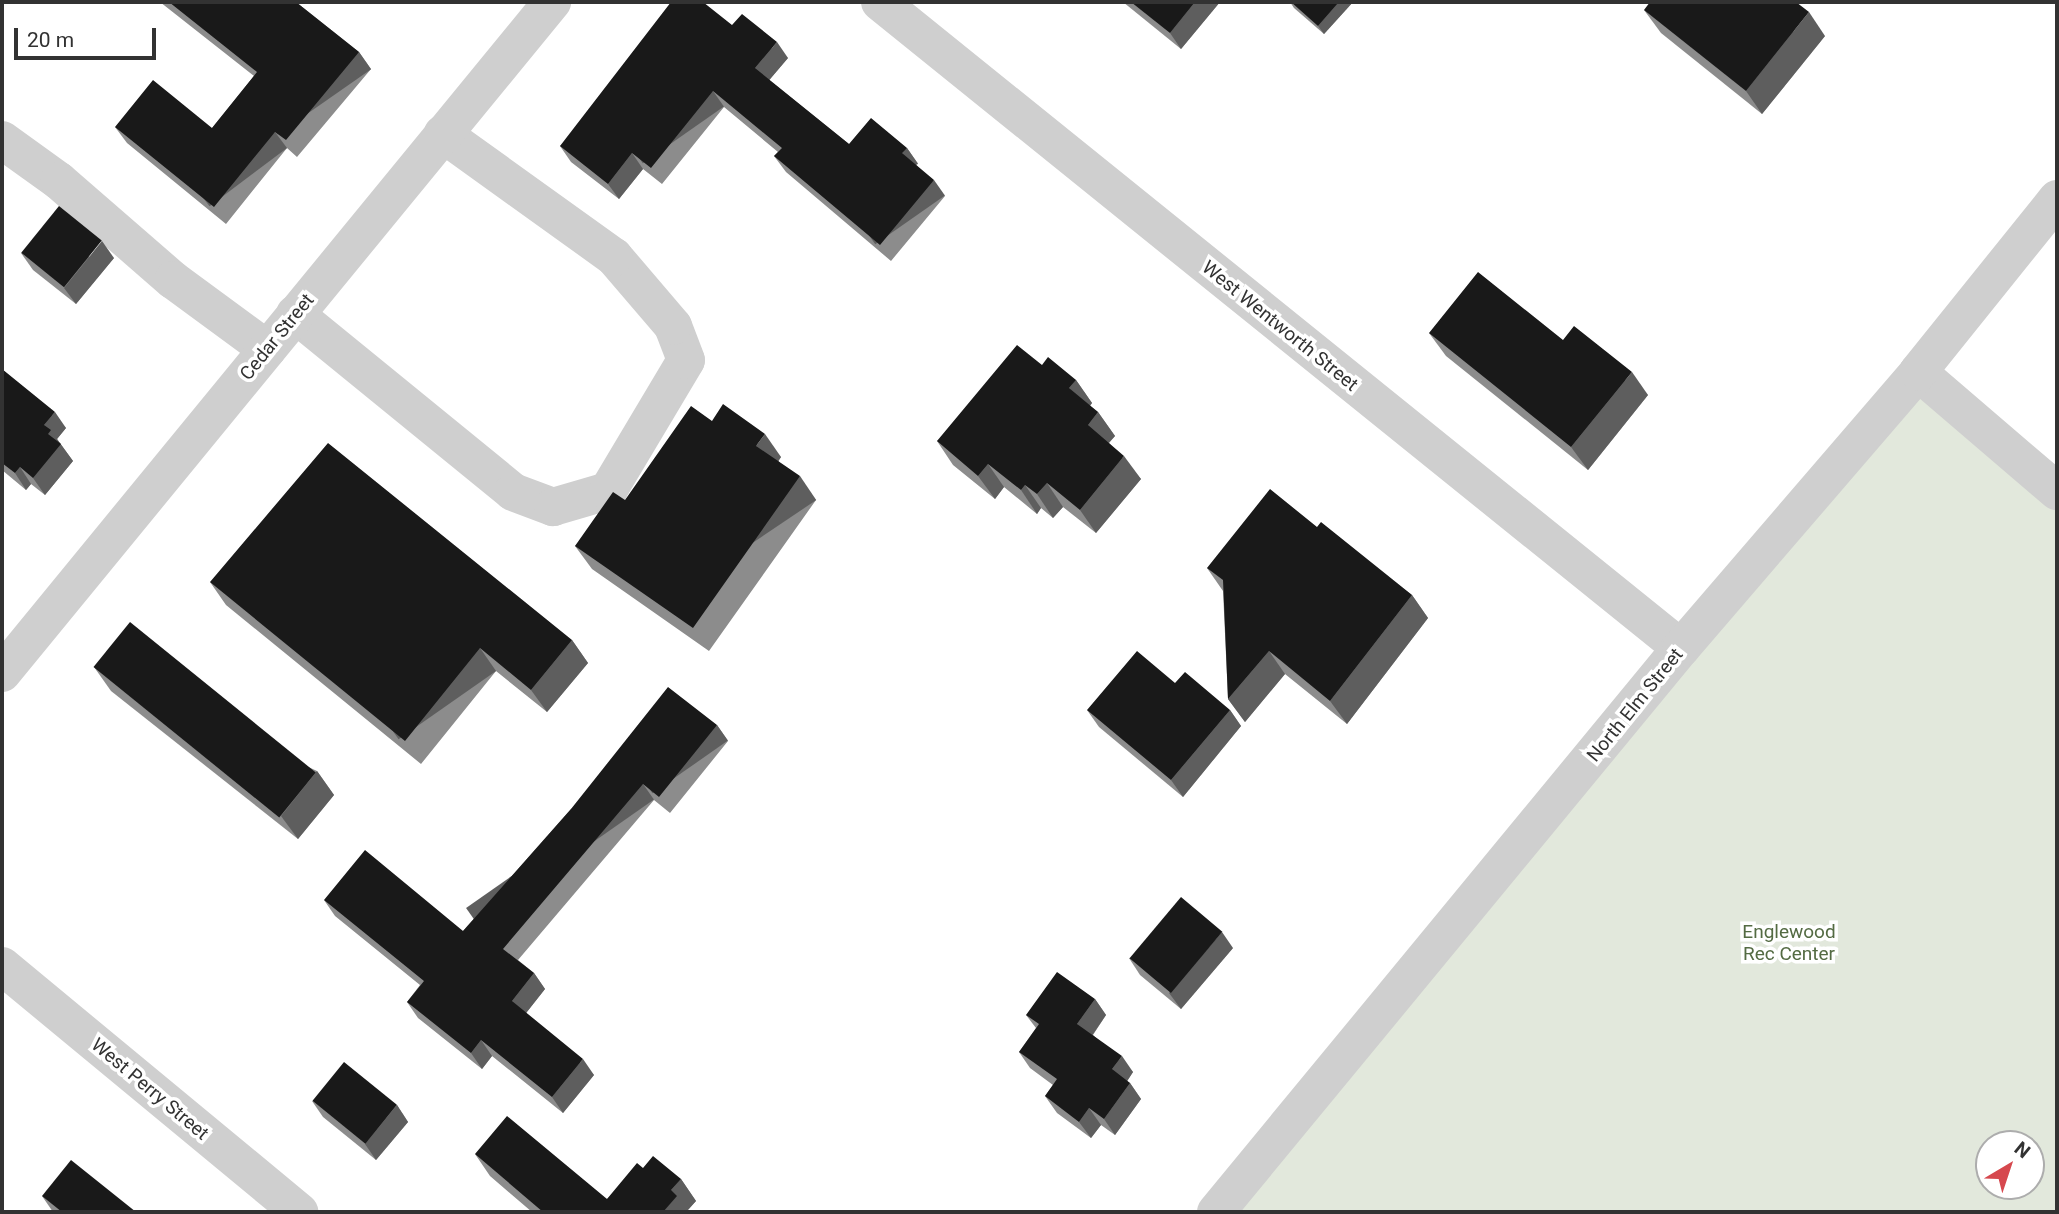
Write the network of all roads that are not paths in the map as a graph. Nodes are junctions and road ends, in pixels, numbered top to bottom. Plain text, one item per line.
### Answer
1 (552, 2) edge
2 (880, 2) edge
3 (443, 134) junction
4 (2, 140) edge
5 (2057, 200) edge
6 (295, 314) junction
7 (267, 349) junction
8 (1918, 372) junction
9 (2057, 491) edge
10 (1681, 648) junction
11 (2, 673) edge
12 (2, 966) edge
13 (299, 1212) edge
14 (1216, 1212) edge

1 - 3 street, Cedar Street
2 - 10 street, West Wentworth Street
3 - 6 street, Cedar Street
3 - 6 street
4 - 7 street
5 - 8 street, North Elm Street
6 - 7 street, Cedar Street
7 - 11 street, Cedar Street
8 - 9 street
8 - 10 street, North Elm Street
10 - 14 street, North Elm Street
12 - 13 street, West Perry Street

